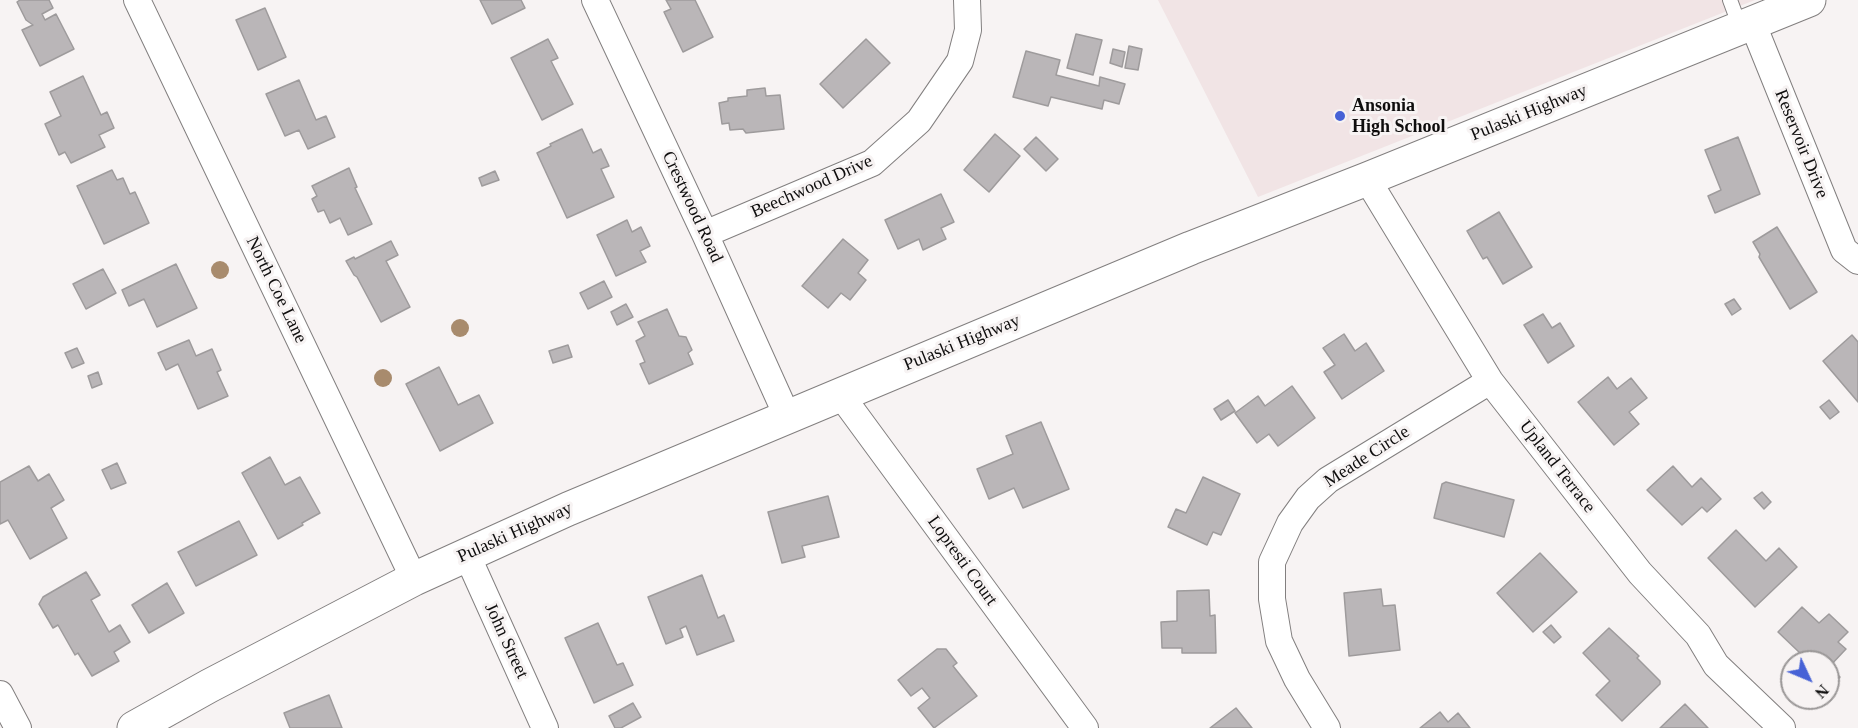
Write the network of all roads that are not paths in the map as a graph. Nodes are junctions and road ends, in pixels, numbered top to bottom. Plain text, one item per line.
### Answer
1 (137, 0) edge
2 (595, 0) edge
3 (967, 0) edge
4 (1802, 1) edge
5 (1740, 16) edge
6 (1367, 179) junction
7 (705, 234) junction
8 (1858, 261) edge
9 (1490, 381) junction
10 (840, 394) junction
11 (788, 416) junction
12 (466, 555) junction
13 (414, 579) junction
14 (0, 694) edge
15 (18, 728) edge
16 (134, 728) edge
17 (545, 728) edge
18 (1085, 728) edge
19 (1327, 728) edge
20 (1782, 728) edge

1 - 13 street, North Coe Lane
2 - 7 street, Crestwood Road
3 - 7 street, Beechwood Drive
4 - 5 main road, Pulaski Highway
5 - 6 main road, Pulaski Highway
5 - 8 street, Reservoir Drive
6 - 9 street, Upland Terrace
6 - 10 main road, Pulaski Highway
7 - 11 street, Crestwood Road
9 - 19 street, Meade Circle
9 - 20 street, Upland Terrace
10 - 11 main road, Pulaski Highway
10 - 18 street, Lopresti Court
11 - 12 main road, Pulaski Highway
12 - 13 main road, Pulaski Highway
12 - 17 street, John Street
13 - 16 main road, Pulaski Highway
14 - 15 street

